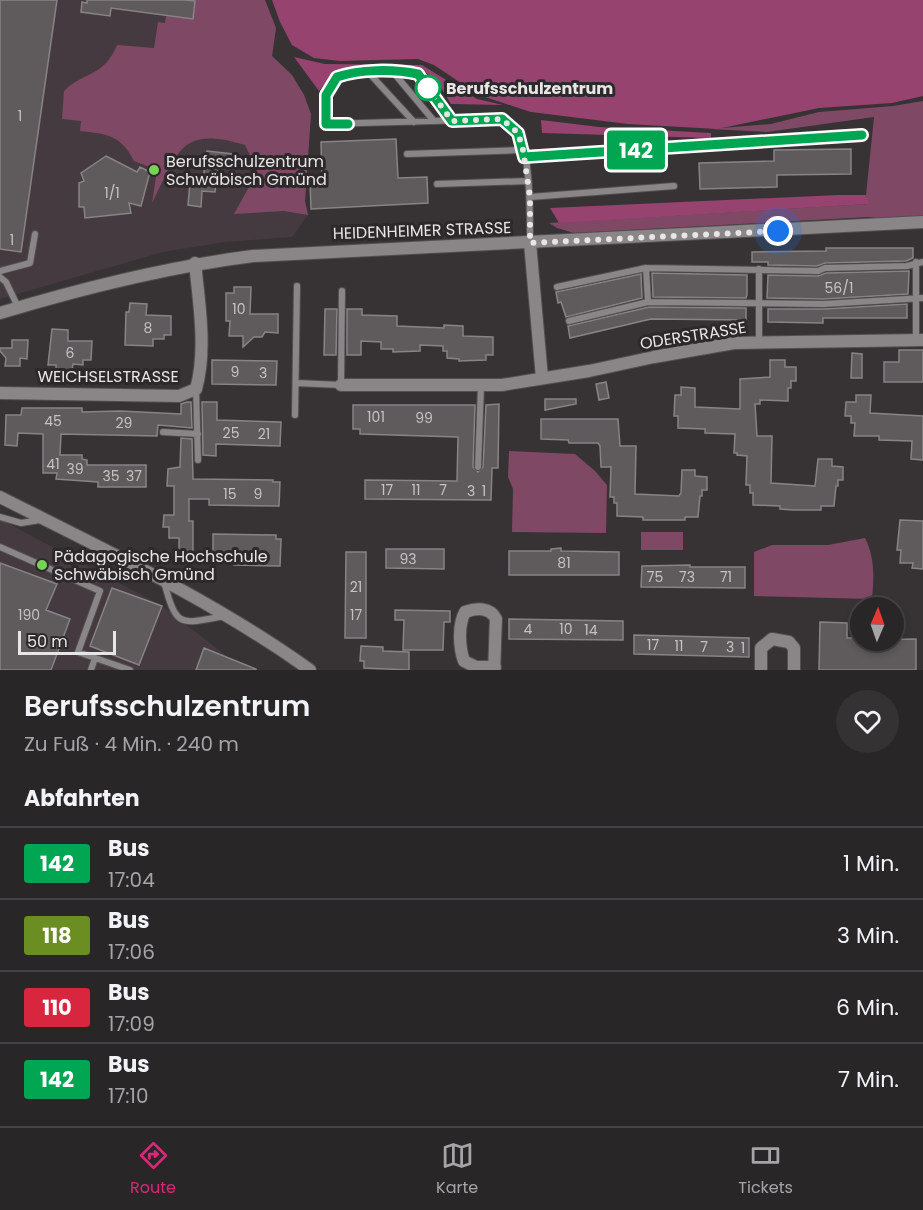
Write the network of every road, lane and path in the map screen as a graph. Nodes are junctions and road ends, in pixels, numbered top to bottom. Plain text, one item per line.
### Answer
1 (393, 72) junction
2 (369, 73) junction
3 (434, 121) junction
4 (452, 121) junction
5 (414, 122) junction
6 (862, 135) dead end
7 (407, 154) dead end
8 (524, 154) junction
9 (528, 181) junction
10 (437, 184) dead end
11 (674, 186) dead end
12 (530, 197) junction
13 (923, 222) edge
14 (35, 234) dead end
15 (530, 243) junction
16 (920, 262) edge
17 (195, 263) junction
18 (646, 268) junction
19 (759, 269) junction
20 (0, 271) edge
21 (0, 277) edge
22 (297, 286) dead end
23 (557, 287) dead end
24 (342, 291) dead end
25 (923, 298) edge
26 (915, 299) junction
27 (648, 302) junction
28 (760, 303) junction
29 (18, 308) junction
30 (0, 314) edge
31 (569, 321) dead end
32 (920, 340) edge
33 (759, 342) junction
34 (542, 378) junction
35 (296, 384) junction
36 (341, 385) junction
37 (481, 386) junction
38 (196, 389) junction
39 (0, 393) edge
40 (295, 415) dead end
41 (163, 432) dead end
42 (198, 434) junction
43 (198, 460) dead end
44 (478, 467) dead end
45 (0, 497) edge
46 (0, 517) edge
47 (45, 520) junction
48 (0, 547) edge
49 (164, 582) junction
50 (225, 616) junction
51 (95, 658) junction
52 (494, 669) edge
53 (91, 670) edge
54 (130, 670) edge
55 (310, 670) edge
56 (760, 670) edge
57 (794, 670) edge

1 - 2 lane
1 - 3 lane
1 - 4 lane
2 - 5 lane
2 - 5 lane
3 - 4 lane
3 - 5 lane
4 - 8 lane
6 - 8 lane
7 - 8 lane
8 - 9 lane
9 - 10 lane
9 - 12 lane
11 - 12 lane
12 - 15 lane
13 - 15 street, HEIDENHEIMER STRASSE
14 - 20 lane
15 - 17 street, HEIDENHEIMER STRASSE
15 - 34 street
16 - 19 lane
16 - 26 lane
17 - 29 street, HEIDENHEIMER STRASSE
17 - 38 street, WEICHSELSTRASSE
18 - 19 lane
18 - 23 lane
18 - 27 lane
19 - 28 lane
21 - 29 lane
22 - 35 lane
24 - 36 lane
25 - 26 lane
26 - 28 lane
26 - 32 lane
27 - 28 lane
27 - 31 lane
28 - 33 lane
29 - 30 street, HEIDENHEIMER STRASSE
32 - 33 street, ODERSTRASSE
33 - 34 street, ODERSTRASSE
34 - 37 street, ODERSTRASSE
35 - 36 lane
35 - 40 lane
36 - 37 street, ODERSTRASSE
37 - 44 lane
38 - 39 street, WEICHSELSTRASSE
38 - 42 lane
41 - 42 lane
42 - 43 lane
45 - 47 street
46 - 47 lane
47 - 49 street
48 - 51 lane
49 - 50 street
49 - 50 lane
50 - 55 street
51 - 53 lane
51 - 54 lane
52 - 52 street
56 - 57 street

